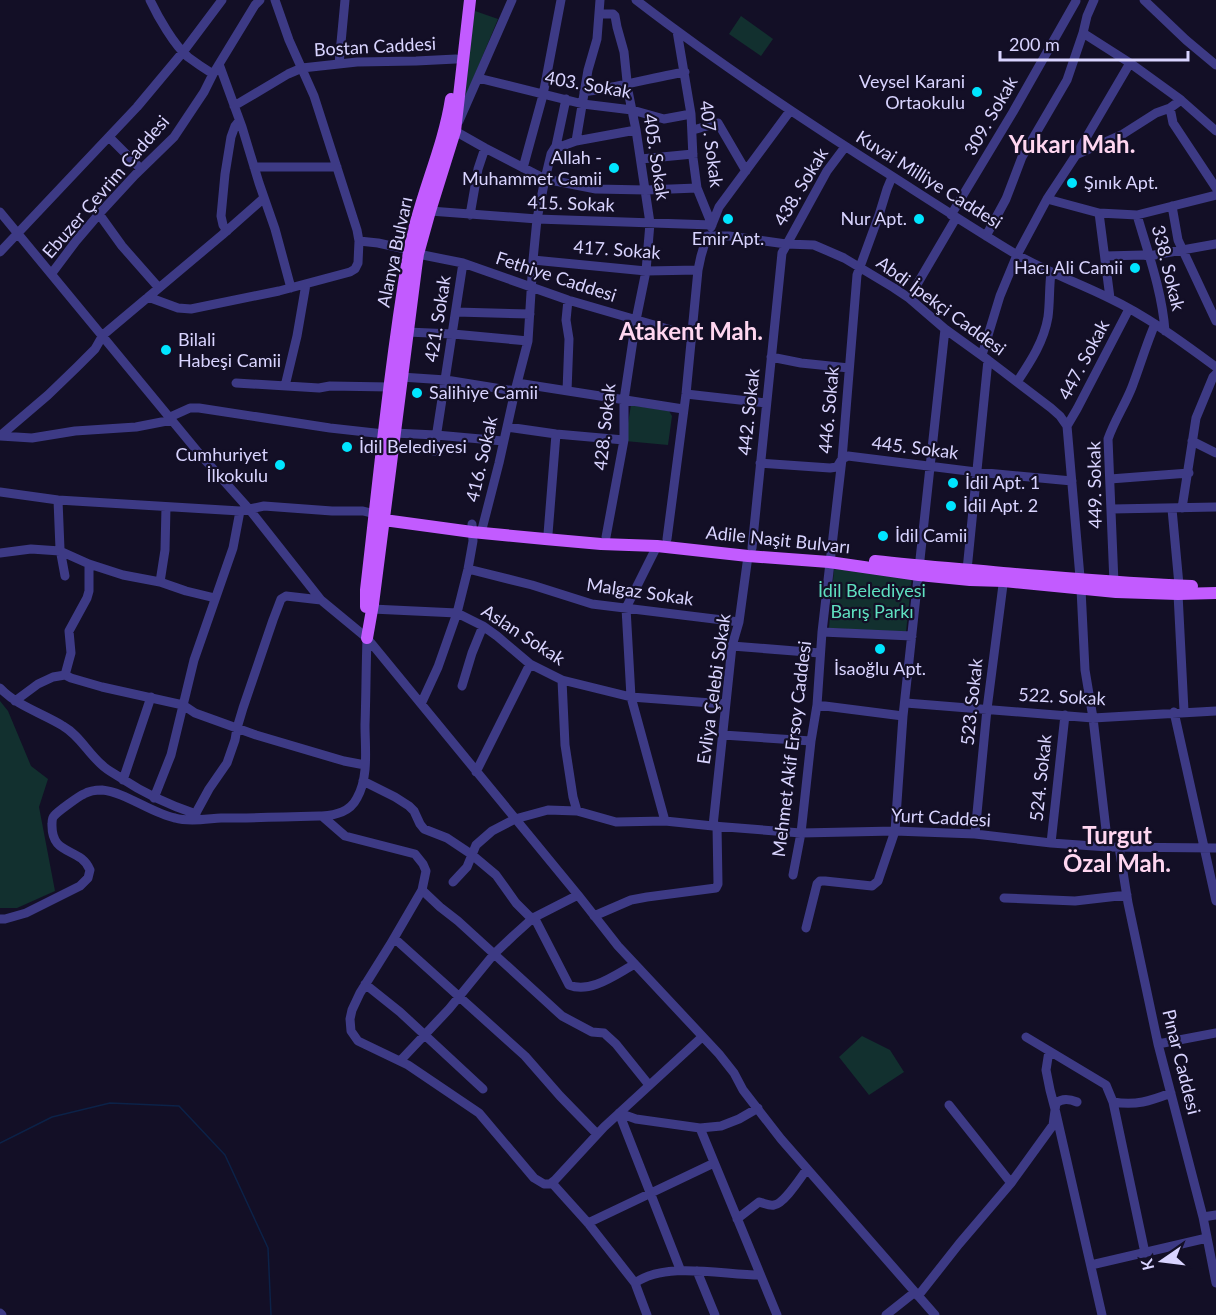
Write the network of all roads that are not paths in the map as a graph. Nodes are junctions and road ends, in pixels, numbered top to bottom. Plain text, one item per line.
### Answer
1 (150, 0) edge
2 (222, 0) edge
3 (260, 0) edge
4 (274, 0) edge
5 (345, 0) edge
6 (463, 0) edge
7 (470, 0) edge
8 (512, 0) edge
9 (561, 0) edge
10 (600, 0) edge
11 (636, 0) edge
12 (1075, 0) edge
13 (1144, 0) edge
14 (1092, 4) edge
15 (599, 14) junction
16 (677, 31) junction
17 (1083, 33) junction
18 (183, 52) junction
19 (456, 59) junction
20 (1130, 63) junction
21 (219, 64) junction
22 (339, 64) junction
23 (1216, 64) edge
24 (302, 68) junction
25 (685, 72) junction
26 (213, 74) junction
27 (478, 78) junction
28 (628, 84) junction
29 (584, 92) junction
30 (543, 95) junction
31 (566, 99) junction
32 (1181, 100) junction
33 (583, 104) junction
34 (234, 106) junction
35 (1170, 108) junction
36 (632, 110) junction
37 (790, 111) junction
38 (691, 114) junction
39 (239, 121) junction
40 (451, 128) junction
41 (636, 130) junction
42 (693, 130) junction
43 (1216, 131) edge
44 (109, 137) junction
45 (576, 141) junction
46 (845, 147) junction
47 (485, 148) junction
48 (554, 149) junction
49 (693, 154) junction
50 (1076, 155) junction
51 (641, 159) junction
52 (254, 167) junction
53 (337, 167) junction
54 (523, 168) junction
55 (141, 169) junction
56 (746, 171) junction
57 (892, 177) junction
58 (545, 179) junction
59 (697, 188) junction
60 (1216, 188) edge
61 (646, 190) junction
62 (1216, 195) edge
63 (264, 198) junction
64 (1047, 199) junction
65 (1172, 206) junction
66 (430, 211) junction
67 (0, 212) edge
68 (1100, 213) junction
69 (99, 214) junction
70 (1137, 214) junction
71 (470, 215) junction
72 (954, 216) junction
73 (537, 219) junction
74 (650, 223) junction
75 (712, 225) junction
76 (226, 231) junction
77 (19, 233) junction
78 (707, 236) junction
79 (986, 236) junction
80 (359, 241) junction
81 (786, 244) junction
82 (1216, 244) edge
83 (1183, 251) junction
84 (0, 252) edge
85 (414, 252) junction
86 (1017, 255) junction
87 (1105, 256) junction
88 (1149, 256) junction
89 (533, 260) junction
90 (463, 264) junction
91 (860, 267) junction
92 (698, 270) junction
93 (646, 271) junction
94 (52, 273) junction
95 (1051, 273) junction
96 (306, 284) junction
97 (159, 288) junction
98 (291, 288) junction
99 (532, 288) junction
100 (148, 297) junction
101 (909, 298) junction
102 (1110, 298) junction
103 (568, 300) junction
104 (1130, 309) junction
105 (456, 312) junction
106 (530, 314) junction
107 (636, 320) junction
108 (1216, 321) edge
109 (1155, 324) junction
110 (945, 329) junction
111 (1165, 331) junction
112 (408, 332) junction
113 (453, 334) junction
114 (103, 335) junction
115 (692, 336) junction
116 (528, 341) junction
117 (771, 357) junction
118 (985, 358) junction
119 (1216, 367) edge
120 (849, 368) junction
121 (1216, 374) edge
122 (401, 377) junction
123 (446, 380) junction
124 (236, 382) dead end
125 (1017, 382) junction
126 (285, 386) junction
127 (390, 387) junction
128 (516, 387) junction
129 (567, 391) junction
130 (686, 394) junction
131 (624, 400) junction
132 (766, 404) junction
133 (683, 409) junction
134 (171, 419) junction
135 (1067, 426) junction
136 (507, 427) junction
137 (389, 434) junction
138 (556, 434) junction
139 (436, 435) junction
140 (0, 436) edge
141 (624, 440) junction
142 (503, 441) junction
143 (1192, 441) junction
144 (434, 451) dead end
145 (1216, 453) edge
146 (842, 459) junction
147 (760, 463) junction
148 (930, 466) junction
149 (976, 472) junction
150 (1188, 473) junction
151 (1110, 479) junction
152 (1072, 481) junction
153 (0, 492) edge
154 (58, 500) junction
155 (166, 507) junction
156 (1216, 507) edge
157 (1182, 508) junction
158 (1112, 509) junction
159 (1172, 509) junction
160 (244, 510) junction
161 (381, 515) junction
162 (477, 529) junction
163 (548, 534) junction
164 (606, 537) junction
165 (662, 543) junction
166 (60, 551) junction
167 (0, 552) edge
168 (750, 552) junction
169 (830, 559) junction
170 (89, 564) junction
171 (468, 569) junction
172 (967, 570) junction
173 (919, 571) junction
174 (65, 576) dead end
175 (1004, 577) junction
176 (159, 582) junction
177 (1114, 583) junction
178 (1080, 585) junction
179 (1216, 586) edge
180 (1179, 590) junction
181 (1216, 593) edge
182 (215, 598) junction
183 (321, 600) junction
184 (626, 608) junction
185 (372, 609) junction
186 (457, 614) junction
187 (740, 622) junction
188 (483, 626) junction
189 (822, 632) junction
190 (912, 636) junction
191 (367, 638) junction
192 (732, 646) junction
193 (820, 653) junction
194 (531, 664) junction
195 (65, 675) junction
196 (562, 680) junction
197 (462, 686) dead end
198 (0, 688) edge
199 (151, 697) junction
200 (630, 697) junction
201 (15, 700) junction
202 (906, 703) junction
203 (421, 704) junction
204 (725, 704) junction
205 (183, 705) junction
206 (818, 705) junction
207 (987, 709) junction
208 (1184, 711) junction
209 (1216, 711) edge
210 (1174, 712) junction
211 (1065, 715) junction
212 (903, 716) junction
213 (1093, 718) junction
214 (237, 728) junction
215 (723, 735) junction
216 (811, 741) junction
217 (365, 765) junction
218 (476, 772) junction
219 (123, 780) junction
220 (363, 781) junction
221 (154, 798) junction
222 (577, 811) junction
223 (195, 816) junction
224 (322, 816) junction
225 (515, 819) junction
226 (665, 821) junction
227 (715, 826) junction
228 (895, 831) junction
229 (801, 833) junction
230 (975, 834) junction
231 (1051, 843) junction
232 (1108, 847) junction
233 (1119, 847) junction
234 (1204, 847) junction
235 (1216, 848) edge
236 (471, 854) junction
237 (793, 875) dead end
238 (453, 882) dead end
239 (422, 890) junction
240 (1127, 895) junction
241 (578, 896) junction
242 (1004, 898) dead end
243 (1216, 901) edge
244 (594, 916) junction
245 (533, 918) junction
246 (0, 919) edge
247 (806, 928) dead end
248 (394, 938) junction
249 (494, 954) junction
250 (634, 964) junction
251 (365, 984) junction
252 (459, 997) junction
253 (1216, 1033) edge
254 (423, 1035) junction
255 (702, 1037) junction
256 (1026, 1037) dead end
257 (1158, 1044) junction
258 (1049, 1051) junction
259 (400, 1061) junction
260 (650, 1085) junction
261 (483, 1089) dead end
262 (1171, 1093) junction
263 (1077, 1102) dead end
264 (1113, 1102) junction
265 (949, 1105) dead end
266 (758, 1108) junction
267 (1055, 1109) junction
268 (619, 1113) junction
269 (700, 1128) junction
270 (597, 1134) junction
271 (714, 1163) junction
272 (807, 1169) junction
273 (552, 1183) junction
274 (1011, 1183) junction
275 (651, 1194) junction
276 (1216, 1215) edge
277 (1203, 1217) junction
278 (737, 1219) junction
279 (588, 1223) junction
280 (1207, 1238) junction
281 (1144, 1253) junction
282 (1091, 1265) junction
283 (680, 1269) junction
284 (698, 1271) junction
285 (760, 1275) junction
286 (635, 1283) junction
287 (1216, 1283) edge
288 (916, 1294) junction
289 (647, 1315) edge
290 (715, 1315) edge
291 (777, 1315) edge
292 (886, 1315) edge
293 (934, 1315) edge
294 (1102, 1315) edge

1 - 18 street
2 - 18 street
3 - 21 street, Ebuzer Çevrim Caddesi
4 - 24 street
5 - 22 street
6 - 19 main road, Alanya Bulvarı
7 - 40 main road, Alanya Bulvarı
8 - 27 street
9 - 30 street
10 - 15 street
11 - 16 street, Kuvai Milliye Caddesi
12 - 14 street
12 - 72 street, 309. Sokak
13 - 23 street
14 - 17 street
15 - 28 street, 405. Sokak
15 - 29 street
16 - 25 street, 407. Sokak
16 - 37 street, Kuvai Milliye Caddesi
17 - 20 street
17 - 79 street
18 - 26 street
18 - 44 street
19 - 22 street, Bostan Caddesi
19 - 40 main road, Alanya Bulvarı
20 - 32 street
20 - 50 street
21 - 26 street, Ebuzer Çevrim Caddesi
21 - 34 street
22 - 24 street, Bostan Caddesi
24 - 34 street, Bostan Caddesi
24 - 53 street
25 - 28 street
25 - 38 street, 407. Sokak
26 - 55 street, Ebuzer Çevrim Caddesi
27 - 30 street, 403. Sokak
27 - 40 street
28 - 29 street
28 - 36 street, 405. Sokak
29 - 33 street
30 - 31 street, 403. Sokak
30 - 54 street
31 - 33 street, 403. Sokak
31 - 48 street, 416. Sokak
32 - 35 street
32 - 43 street
33 - 36 street, 403. Sokak
33 - 45 street
34 - 39 street
35 - 50 street
35 - 60 street
36 - 38 street, 403. Sokak
36 - 41 street, 405. Sokak
37 - 46 street, Kuvai Milliye Caddesi
37 - 56 street
38 - 42 street, 407. Sokak
39 - 52 street
39 - 76 street
40 - 47 street
40 - 66 main road, Alanya Bulvarı
40 - 85 main road, Alanya Bulvarı
41 - 45 street
41 - 51 street, 405. Sokak
42 - 49 street, 407. Sokak
42 - 56 street
44 - 55 street
44 - 77 street
45 - 48 street
46 - 57 street, Kuvai Milliye Caddesi
46 - 81 street, 438. Sokak
47 - 54 street
47 - 71 street
48 - 58 street, 416. Sokak
49 - 51 street
49 - 59 street, 407. Sokak
50 - 64 street
51 - 61 street, 405. Sokak
52 - 53 street
52 - 63 street
53 - 80 street
54 - 58 street
55 - 69 street, Ebuzer Çevrim Caddesi
56 - 75 street
57 - 72 street, Kuvai Milliye Caddesi
57 - 91 street, 446. Sokak
58 - 61 street
58 - 73 street, 416. Sokak
59 - 61 street
59 - 75 street, 407. Sokak
61 - 74 street, 405. Sokak
62 - 65 street
63 - 76 street
63 - 98 street
64 - 68 street
64 - 86 street
65 - 70 street
65 - 83 street
66 - 71 street, 415. Sokak
66 - 85 main road, Alanya Bulvarı
67 - 77 street
68 - 70 street
68 - 87 street
69 - 94 street, Ebuzer Çevrim Caddesi
69 - 97 street
70 - 88 street, 338. Sokak
71 - 73 street, 415. Sokak
72 - 79 street, Kuvai Milliye Caddesi
72 - 101 street, 309. Sokak
73 - 74 street, 415. Sokak
73 - 89 street, 416. Sokak
74 - 75 street, 415. Sokak
74 - 93 street, 405. Sokak
75 - 78 street
76 - 97 street
77 - 84 street
77 - 94 street
78 - 81 street, Abdi İpekçi Caddesi
78 - 92 street
79 - 86 street, Kuvai Milliye Caddesi
80 - 85 street, Fethiye Caddesi
80 - 96 street
81 - 91 street, Abdi İpekçi Caddesi
81 - 117 street, 442. Sokak
82 - 83 street
83 - 88 street
83 - 108 street
85 - 90 street, Fethiye Caddesi
85 - 112 main road, Alanya Bulvarı
85 - 127 main road, Alanya Bulvarı
86 - 95 street, Kuvai Milliye Caddesi
86 - 118 street
87 - 88 street
87 - 102 street
88 - 111 street, 338. Sokak
89 - 93 street, 417. Sokak
89 - 99 street, 416. Sokak
90 - 99 street, Fethiye Caddesi
90 - 105 street, 421. Sokak
91 - 101 street, Abdi İpekçi Caddesi
91 - 120 street, 446. Sokak
92 - 93 street, 417. Sokak
92 - 115 street
93 - 107 street, 405. Sokak
94 - 114 street
95 - 102 street, Kuvai Milliye Caddesi
95 - 125 street
96 - 98 street
96 - 126 street
97 - 100 street
98 - 100 street
99 - 103 street, Fethiye Caddesi
99 - 106 street, 416. Sokak
100 - 114 street
101 - 110 street, Abdi İpekçi Caddesi
102 - 104 street, Kuvai Milliye Caddesi
103 - 107 street, Fethiye Caddesi
103 - 129 street
104 - 109 street, Kuvai Milliye Caddesi
104 - 135 street, 447. Sokak
105 - 106 street
105 - 113 street, 421. Sokak
106 - 116 street, 416. Sokak
107 - 115 street, Fethiye Caddesi
107 - 131 street, 428. Sokak
109 - 111 street, Kuvai Milliye Caddesi
109 - 151 street, 449. Sokak
110 - 118 street, Abdi İpekçi Caddesi
110 - 148 street
111 - 119 street, Kuvai Milliye Caddesi
112 - 113 street
112 - 122 main road, Alanya Bulvarı
113 - 116 street
113 - 123 street, 421. Sokak
114 - 134 street
114 - 140 street
115 - 130 street
116 - 128 street, 416. Sokak
117 - 120 street
117 - 132 street, 442. Sokak
118 - 125 street, Abdi İpekçi Caddesi
118 - 149 street
120 - 146 street, 446. Sokak
121 - 143 street
122 - 123 street
122 - 137 main road, Alanya Bulvarı
123 - 128 street
123 - 139 street, 421. Sokak
124 - 126 street
125 - 135 street, Abdi İpekçi Caddesi
126 - 127 street
127 - 137 main road, Alanya Bulvarı
128 - 129 street
128 - 136 street, 416. Sokak
129 - 131 street
130 - 132 street
130 - 133 street
131 - 133 street
131 - 141 street, 428. Sokak
132 - 147 street, 442. Sokak
133 - 165 street
134 - 137 street
134 - 140 street
134 - 160 street
135 - 152 street
136 - 138 street
136 - 142 street, 416. Sokak
137 - 139 street
137 - 161 main road, Alanya Bulvarı
138 - 141 street
138 - 163 street
139 - 142 street
139 - 144 street, 421. Sokak
141 - 164 street, 428. Sokak
142 - 162 street, 416. Sokak
143 - 145 street
143 - 150 street
146 - 147 street, 445. Sokak
146 - 148 street, 445. Sokak
146 - 169 street, 446. Sokak
147 - 168 street, 442. Sokak
148 - 149 street, 445. Sokak
148 - 173 street
149 - 152 street, 445. Sokak
149 - 172 street
150 - 151 street
150 - 157 street
151 - 158 street, 449. Sokak
152 - 178 street
153 - 154 street
154 - 155 street
154 - 166 street
155 - 160 street
155 - 176 street
156 - 157 street
157 - 159 street
158 - 159 street
158 - 177 street, 449. Sokak
159 - 180 street
160 - 161 street
160 - 182 street
160 - 183 street
161 - 162 main road, Adile Naşit Bulvarı
161 - 185 main road
161 - 191 main road
162 - 163 main road, Adile Naşit Bulvarı
162 - 165 main road, Adile Naşit Bulvarı
162 - 171 street, 416. Sokak
163 - 164 main road, Adile Naşit Bulvarı
164 - 165 main road, Adile Naşit Bulvarı
165 - 168 main road, Adile Naşit Bulvarı
165 - 184 street
166 - 167 street
166 - 170 street
166 - 174 street
168 - 169 main road, Adile Naşit Bulvarı
168 - 187 street, Evliya Çelebi Sokak
169 - 173 main road, Adile Naşit Bulvarı
169 - 189 street, Mehmet Akif Ersoy Caddesi
170 - 176 street
170 - 195 street
171 - 184 street, Malgaz Sokak
171 - 186 street, 416. Sokak
172 - 173 main road, Adile Naşit Bulvarı
172 - 175 main road, Adile Naşit Bulvarı
173 - 175 main road, Adile Naşit Bulvarı
173 - 190 street
175 - 178 main road, Adile Naşit Bulvarı
175 - 207 street, 523. Sokak
176 - 182 street
177 - 178 main road, Adile Naşit Bulvarı
177 - 180 main road, Adile Naşit Bulvarı
178 - 180 main road, Adile Naşit Bulvarı
178 - 213 street
179 - 180 main road, Adile Naşit Bulvarı
180 - 181 main road, Adile Naşit Bulvarı
180 - 208 street
182 - 205 street
183 - 191 street
183 - 214 street
184 - 187 street, Malgaz Sokak
184 - 200 street
185 - 186 street, Aslan Sokak
185 - 191 main road
186 - 188 street, Aslan Sokak
186 - 203 street, 416. Sokak
187 - 192 street, Evliya Çelebi Sokak
188 - 194 street, Aslan Sokak
188 - 197 street
189 - 190 street
189 - 193 street, Mehmet Akif Ersoy Caddesi
190 - 202 street
191 - 203 street
191 - 217 street
192 - 193 street
192 - 204 street, Evliya Çelebi Sokak
193 - 206 street, Mehmet Akif Ersoy Caddesi
194 - 196 street, Aslan Sokak
194 - 218 street
195 - 199 street
195 - 201 street
196 - 200 street, Aslan Sokak
196 - 222 street
198 - 201 street
199 - 205 street
199 - 219 street
200 - 204 street, Aslan Sokak
200 - 226 street
201 - 219 street
202 - 207 street, 522. Sokak
202 - 212 street
203 - 218 street
204 - 215 street, Evliya Çelebi Sokak
205 - 214 street
205 - 221 street
206 - 212 street
206 - 216 street, Mehmet Akif Ersoy Caddesi
207 - 211 street, 522. Sokak
207 - 230 street, 523. Sokak
208 - 209 street, 522. Sokak
208 - 210 street, 522. Sokak
210 - 213 street, 522. Sokak
210 - 234 street
211 - 213 street, 522. Sokak
211 - 231 street, 524. Sokak
212 - 228 street
213 - 232 street
214 - 217 street
214 - 223 street
215 - 216 street
215 - 227 street, Evliya Çelebi Sokak
216 - 229 street, Mehmet Akif Ersoy Caddesi
217 - 220 street
218 - 225 street
219 - 221 street
220 - 224 street
220 - 236 street
221 - 223 street
222 - 225 street, Yurt Caddesi
222 - 226 street, Yurt Caddesi
223 - 224 street
223 - 246 street
224 - 239 street
225 - 236 street, Yurt Caddesi
225 - 241 street
226 - 227 street, Yurt Caddesi
227 - 229 street, Yurt Caddesi
227 - 244 street, Evliya Çelebi Sokak
228 - 229 street, Yurt Caddesi
228 - 230 street, Yurt Caddesi
228 - 247 street
229 - 237 street, Mehmet Akif Ersoy Caddesi
230 - 231 street, Yurt Caddesi
231 - 232 street, Yurt Caddesi
232 - 233 street, Yurt Caddesi
233 - 234 street, Yurt Caddesi
233 - 240 street, Pınar Caddesi
234 - 235 street, Yurt Caddesi
234 - 243 street
236 - 238 street, Yurt Caddesi
236 - 245 street
239 - 248 street
239 - 249 street
240 - 242 street
240 - 257 street, Pınar Caddesi
241 - 244 street
241 - 245 street
244 - 250 street
245 - 249 street
245 - 250 street
248 - 251 street
248 - 252 street
249 - 252 street
249 - 260 street
250 - 255 street
251 - 254 street
251 - 259 street
252 - 254 street
252 - 270 street
253 - 257 street
254 - 259 street
254 - 261 street
255 - 260 street
255 - 266 street
256 - 258 street
257 - 262 street, Pınar Caddesi
258 - 264 street
258 - 267 street
259 - 273 street
260 - 268 street
262 - 264 street
262 - 277 street, Pınar Caddesi
263 - 267 street
264 - 281 street
265 - 274 street
266 - 269 street
266 - 272 street
267 - 274 street
267 - 282 street
268 - 269 street
268 - 270 street
268 - 275 street
269 - 271 street
270 - 273 street
271 - 275 street
271 - 278 street
272 - 278 street
272 - 288 street
273 - 279 street
274 - 288 street
275 - 279 street
275 - 283 street
276 - 277 street
277 - 280 street, Pınar Caddesi
278 - 285 street
279 - 286 street
280 - 281 street
280 - 287 street, Pınar Caddesi
281 - 282 street
282 - 294 street
283 - 284 street
283 - 286 street
284 - 285 street
284 - 290 street
285 - 291 street
286 - 289 street
288 - 292 street
288 - 293 street

